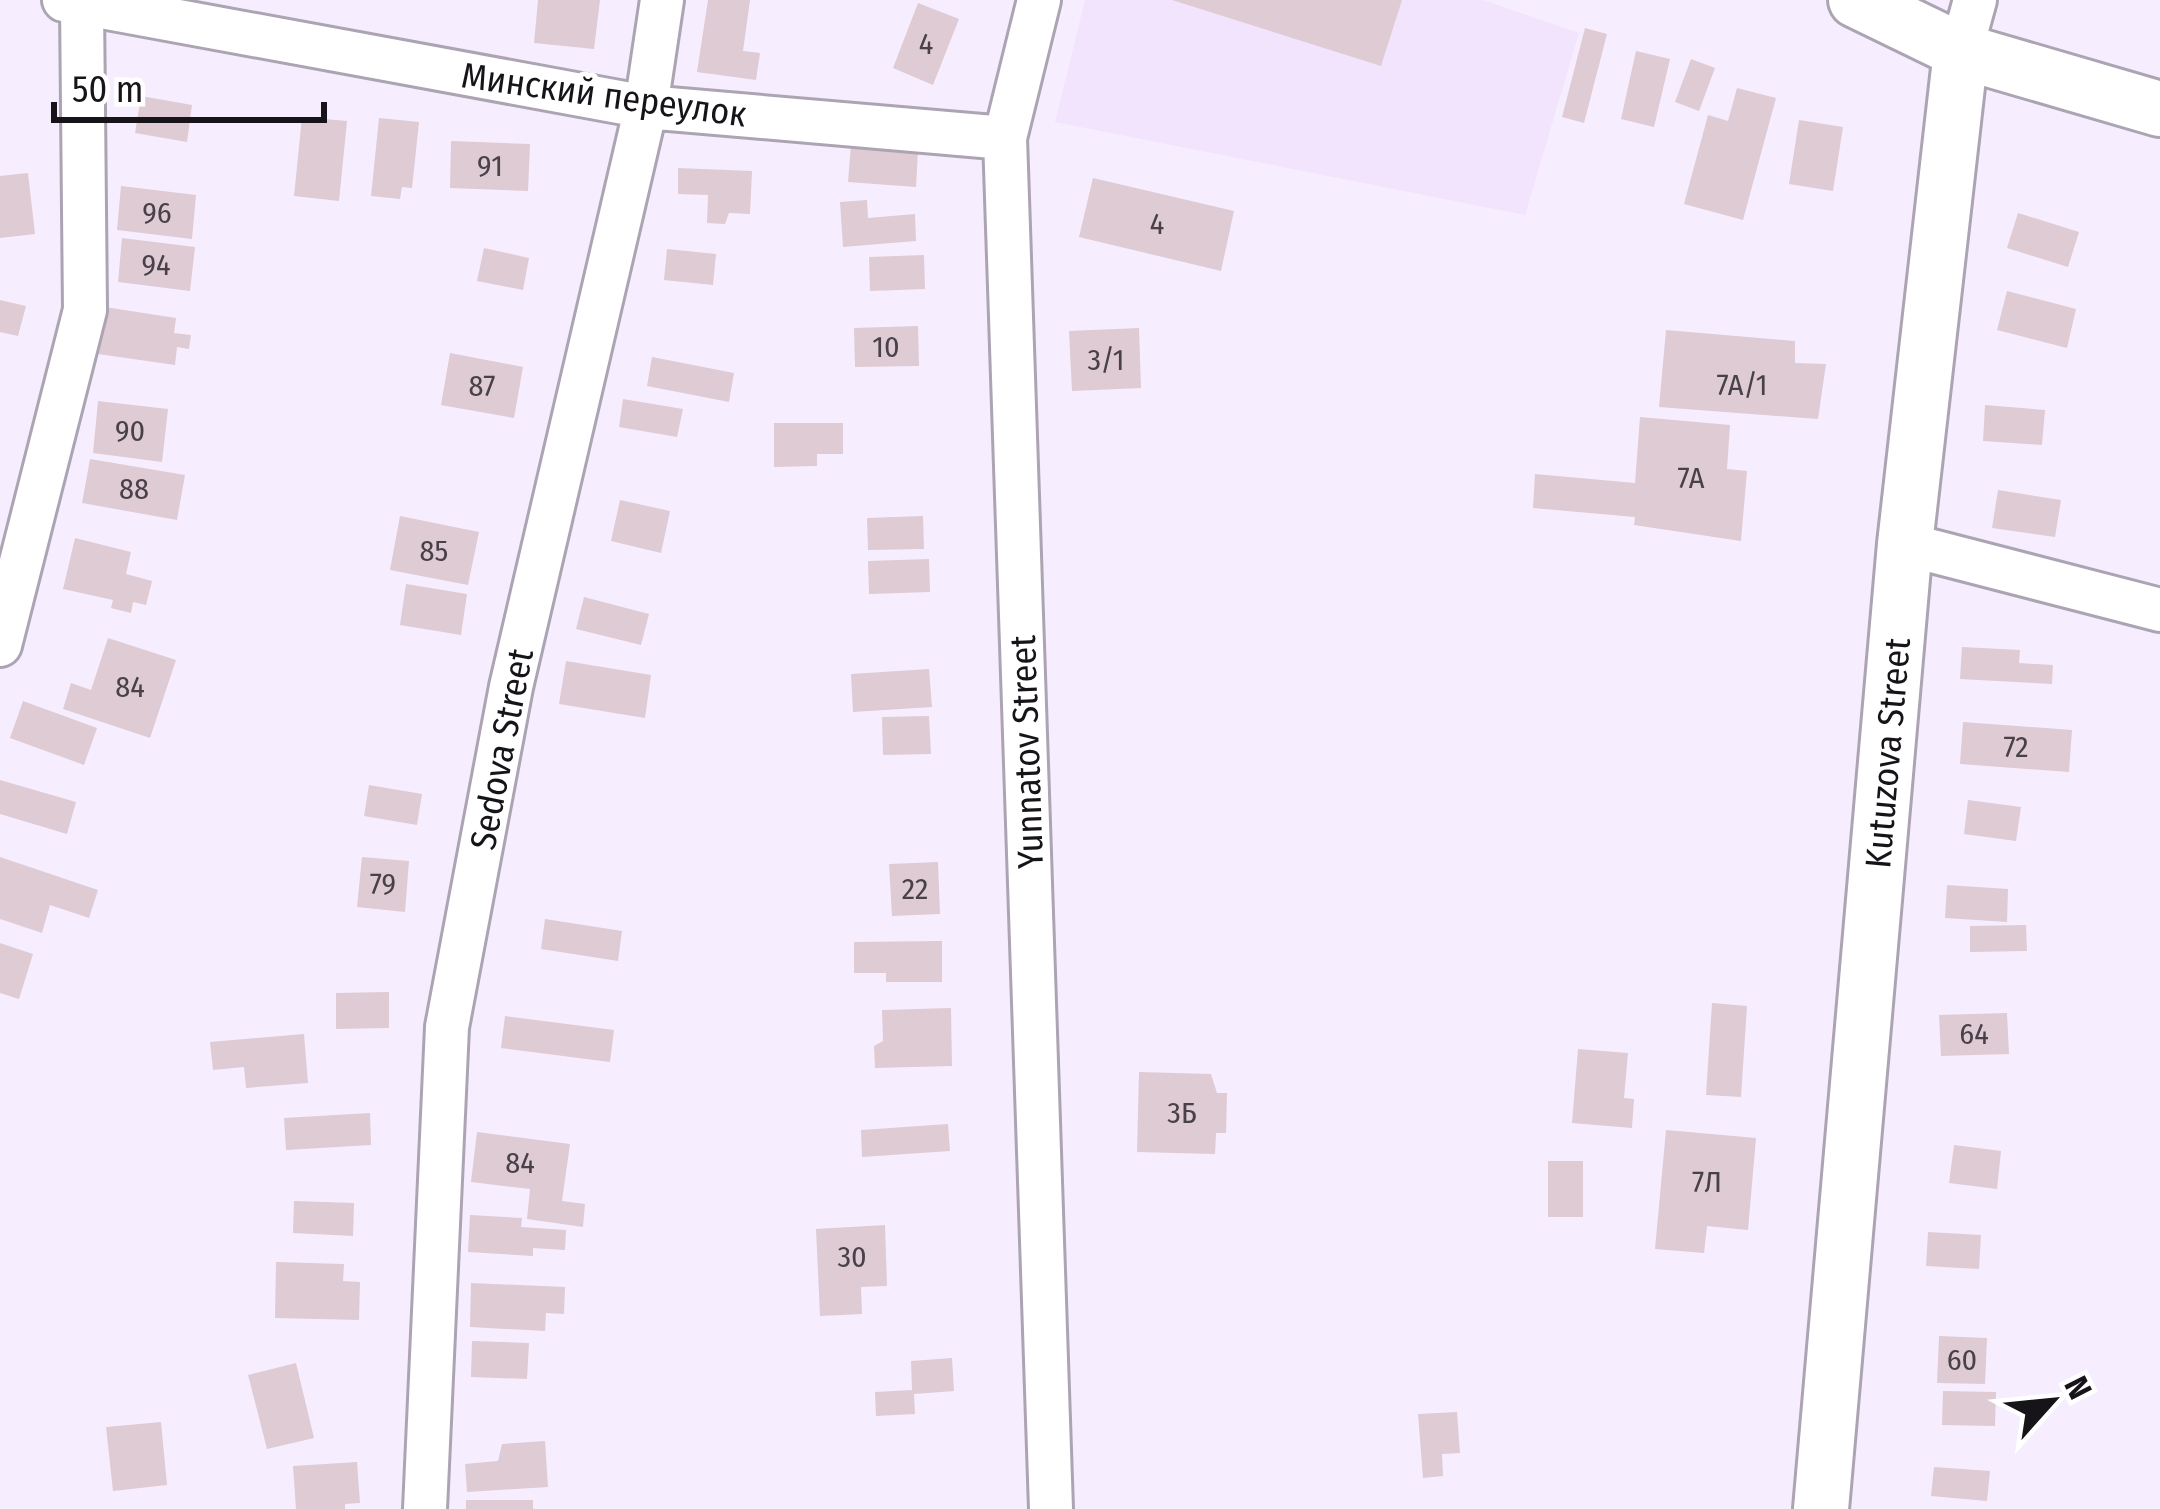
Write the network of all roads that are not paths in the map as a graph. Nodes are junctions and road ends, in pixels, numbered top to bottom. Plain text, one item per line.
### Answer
1 (662, 0) edge
2 (1040, 0) edge
3 (1856, 0) edge
4 (73, 3) edge
5 (1968, 25) edge
6 (646, 107) junction
7 (2160, 109) edge
8 (1005, 138) junction
9 (1905, 544) junction
10 (2160, 610) edge
11 (0, 645) edge
12 (425, 1509) edge
13 (1051, 1509) edge
14 (1821, 1509) edge

1 - 6 street, Sedova Street
2 - 8 street, Yunnatov Street
3 - 5 main road
4 - 6 street, Минский переулок
4 - 11 street
5 - 7 main road
5 - 9 main road, Kutuzova Street
6 - 8 street, Минский переулок
6 - 12 street, Sedova Street
8 - 13 street, Yunnatov Street
9 - 10 street
9 - 14 main road, Kutuzova Street

